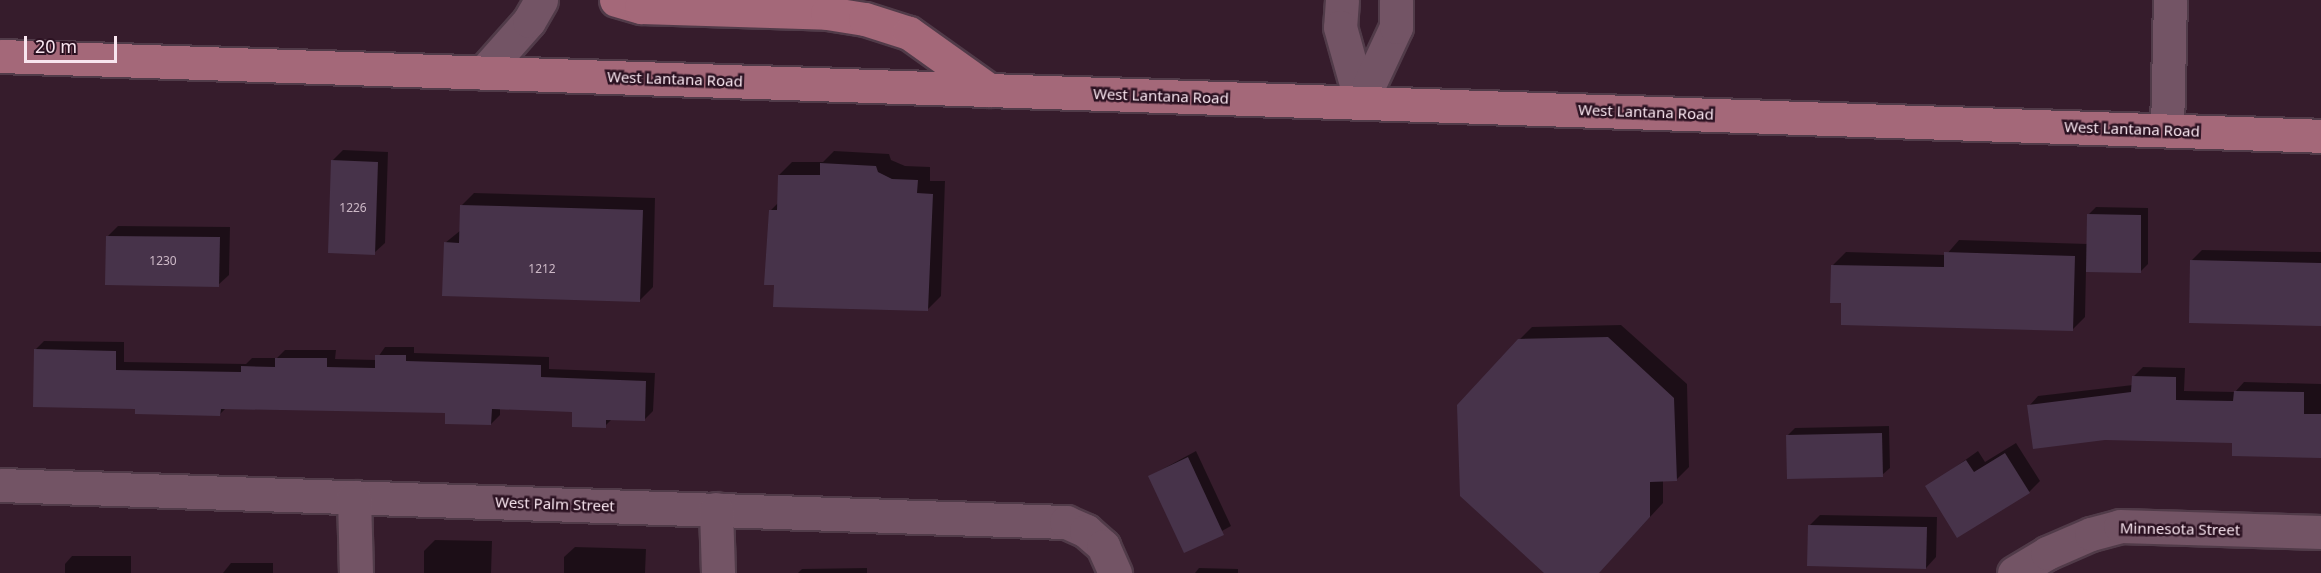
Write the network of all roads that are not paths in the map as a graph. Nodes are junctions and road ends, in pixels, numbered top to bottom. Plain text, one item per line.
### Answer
1 (541, 0) edge
2 (616, 0) edge
3 (1342, 0) edge
4 (1396, 0) edge
5 (2170, 0) edge
6 (0, 56) edge
7 (483, 73) junction
8 (989, 90) junction
9 (1361, 102) junction
10 (2167, 130) junction
11 (2321, 136) edge
12 (0, 485) edge
13 (354, 497) junction
14 (716, 509) junction
15 (2321, 532) edge
16 (1109, 560) edge
17 (356, 573) edge
18 (718, 573) edge
19 (2014, 573) edge

1 - 7 street
2 - 8 main road
3 - 9 street
4 - 9 street
5 - 10 street
6 - 7 main road, West Lantana Road
7 - 8 main road, West Lantana Road
8 - 9 main road, West Lantana Road
9 - 10 main road, West Lantana Road
10 - 11 main road, West Lantana Road
12 - 13 street, West Palm Street
13 - 14 street, West Palm Street
13 - 17 street
14 - 16 street, West Palm Street
14 - 18 street
15 - 19 street, Minnesota Street

